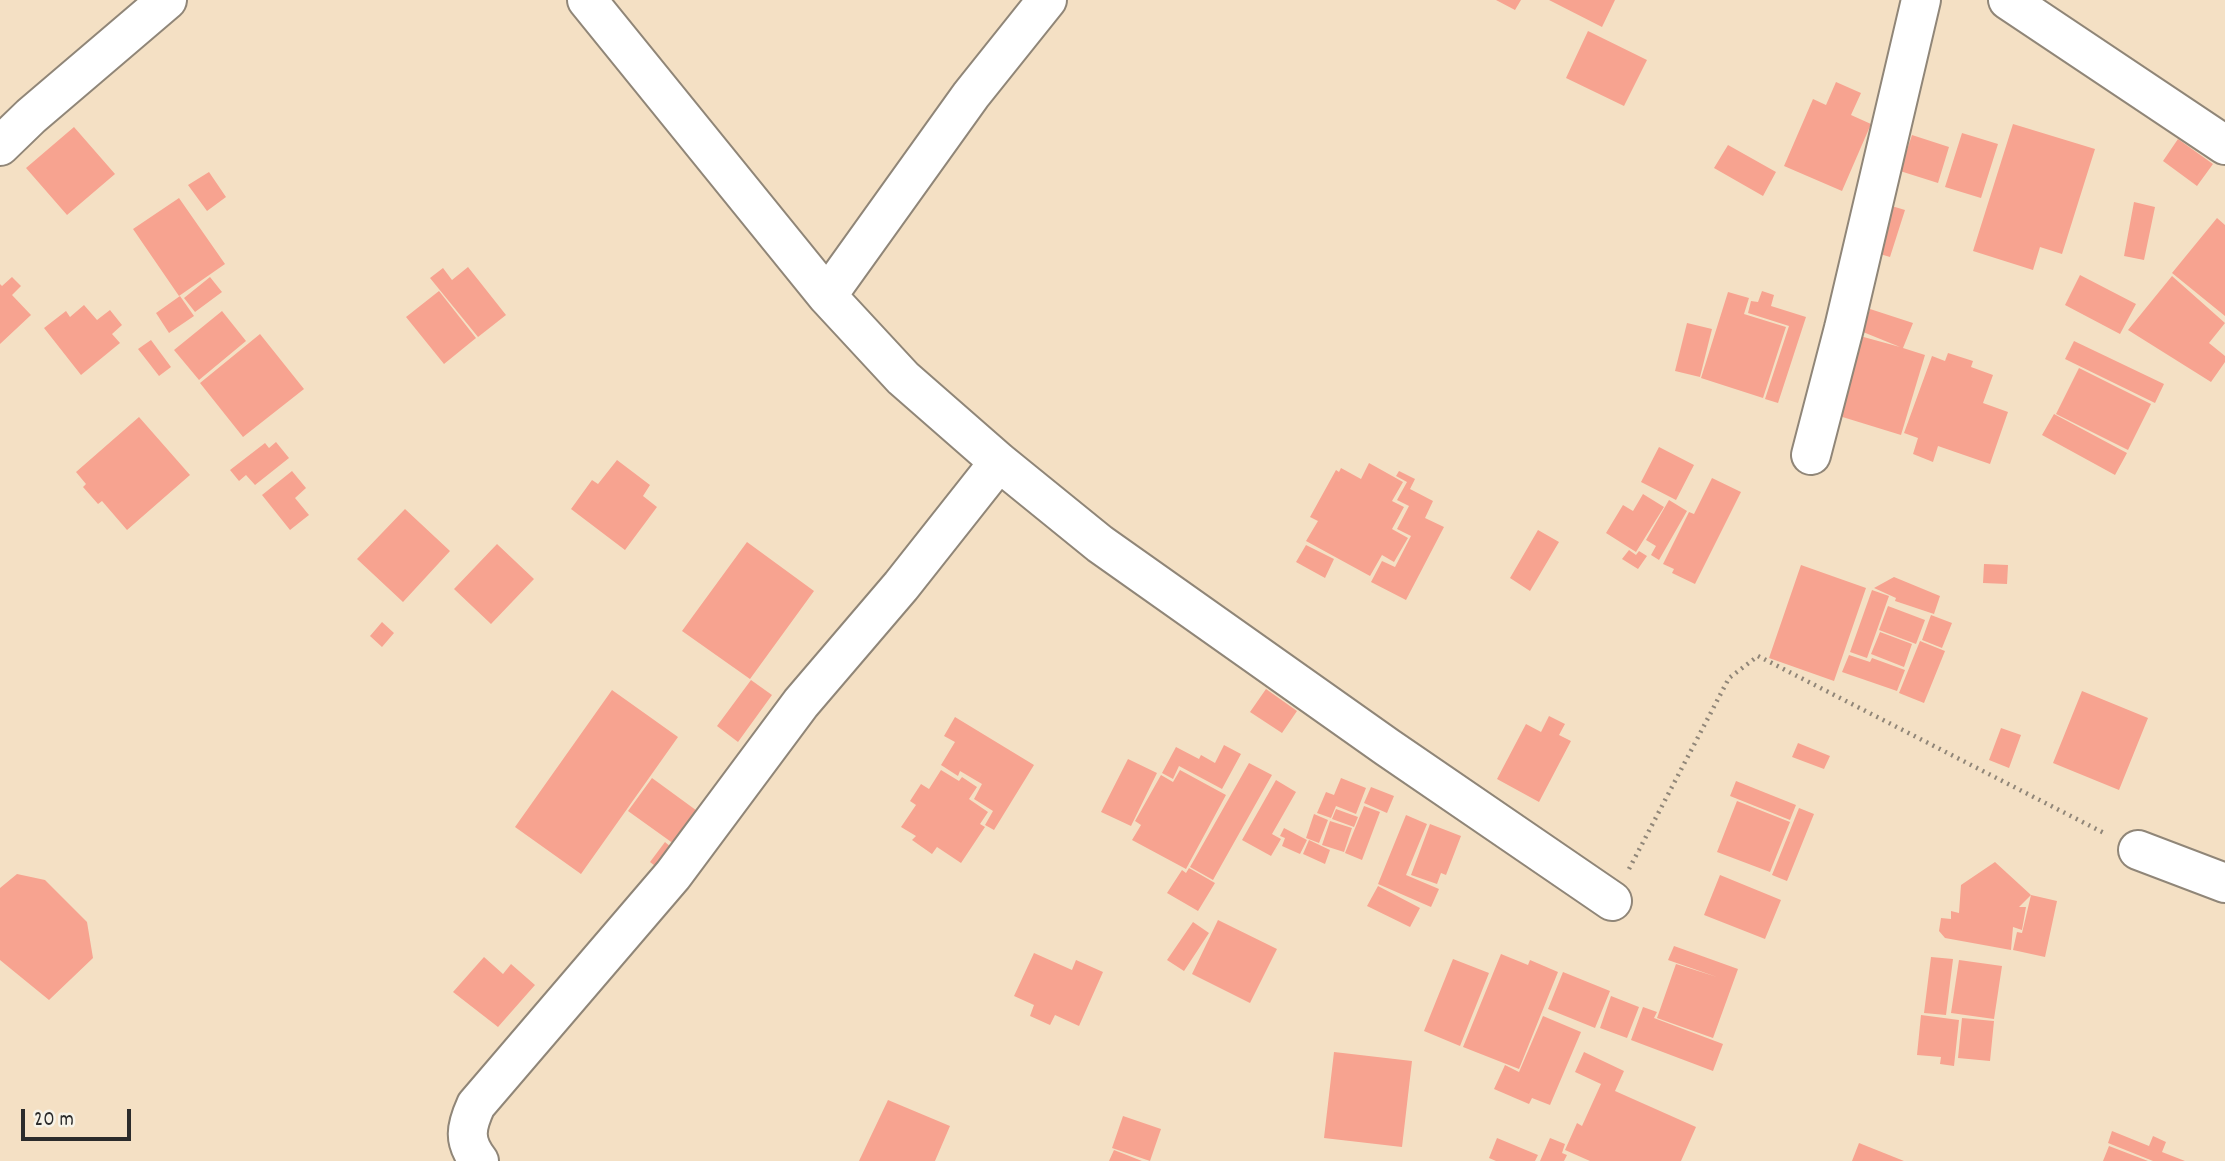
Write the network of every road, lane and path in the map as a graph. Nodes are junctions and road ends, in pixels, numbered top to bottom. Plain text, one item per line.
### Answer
1 (167, 0) edge
2 (587, 0) edge
3 (1047, 0) edge
4 (1920, 0) edge
5 (2008, 0) edge
6 (2225, 145) edge
7 (0, 146) edge
8 (827, 296) junction
9 (1811, 455) dead end
10 (999, 462) junction
11 (2138, 850) joint
12 (2225, 883) edge
13 (1612, 901) joint
14 (479, 1161) edge

1 - 7 street
2 - 8 street
3 - 8 street
4 - 9 street
5 - 6 street
8 - 10 street
10 - 13 street
10 - 14 street
11 - 12 street
11 - 13 path

